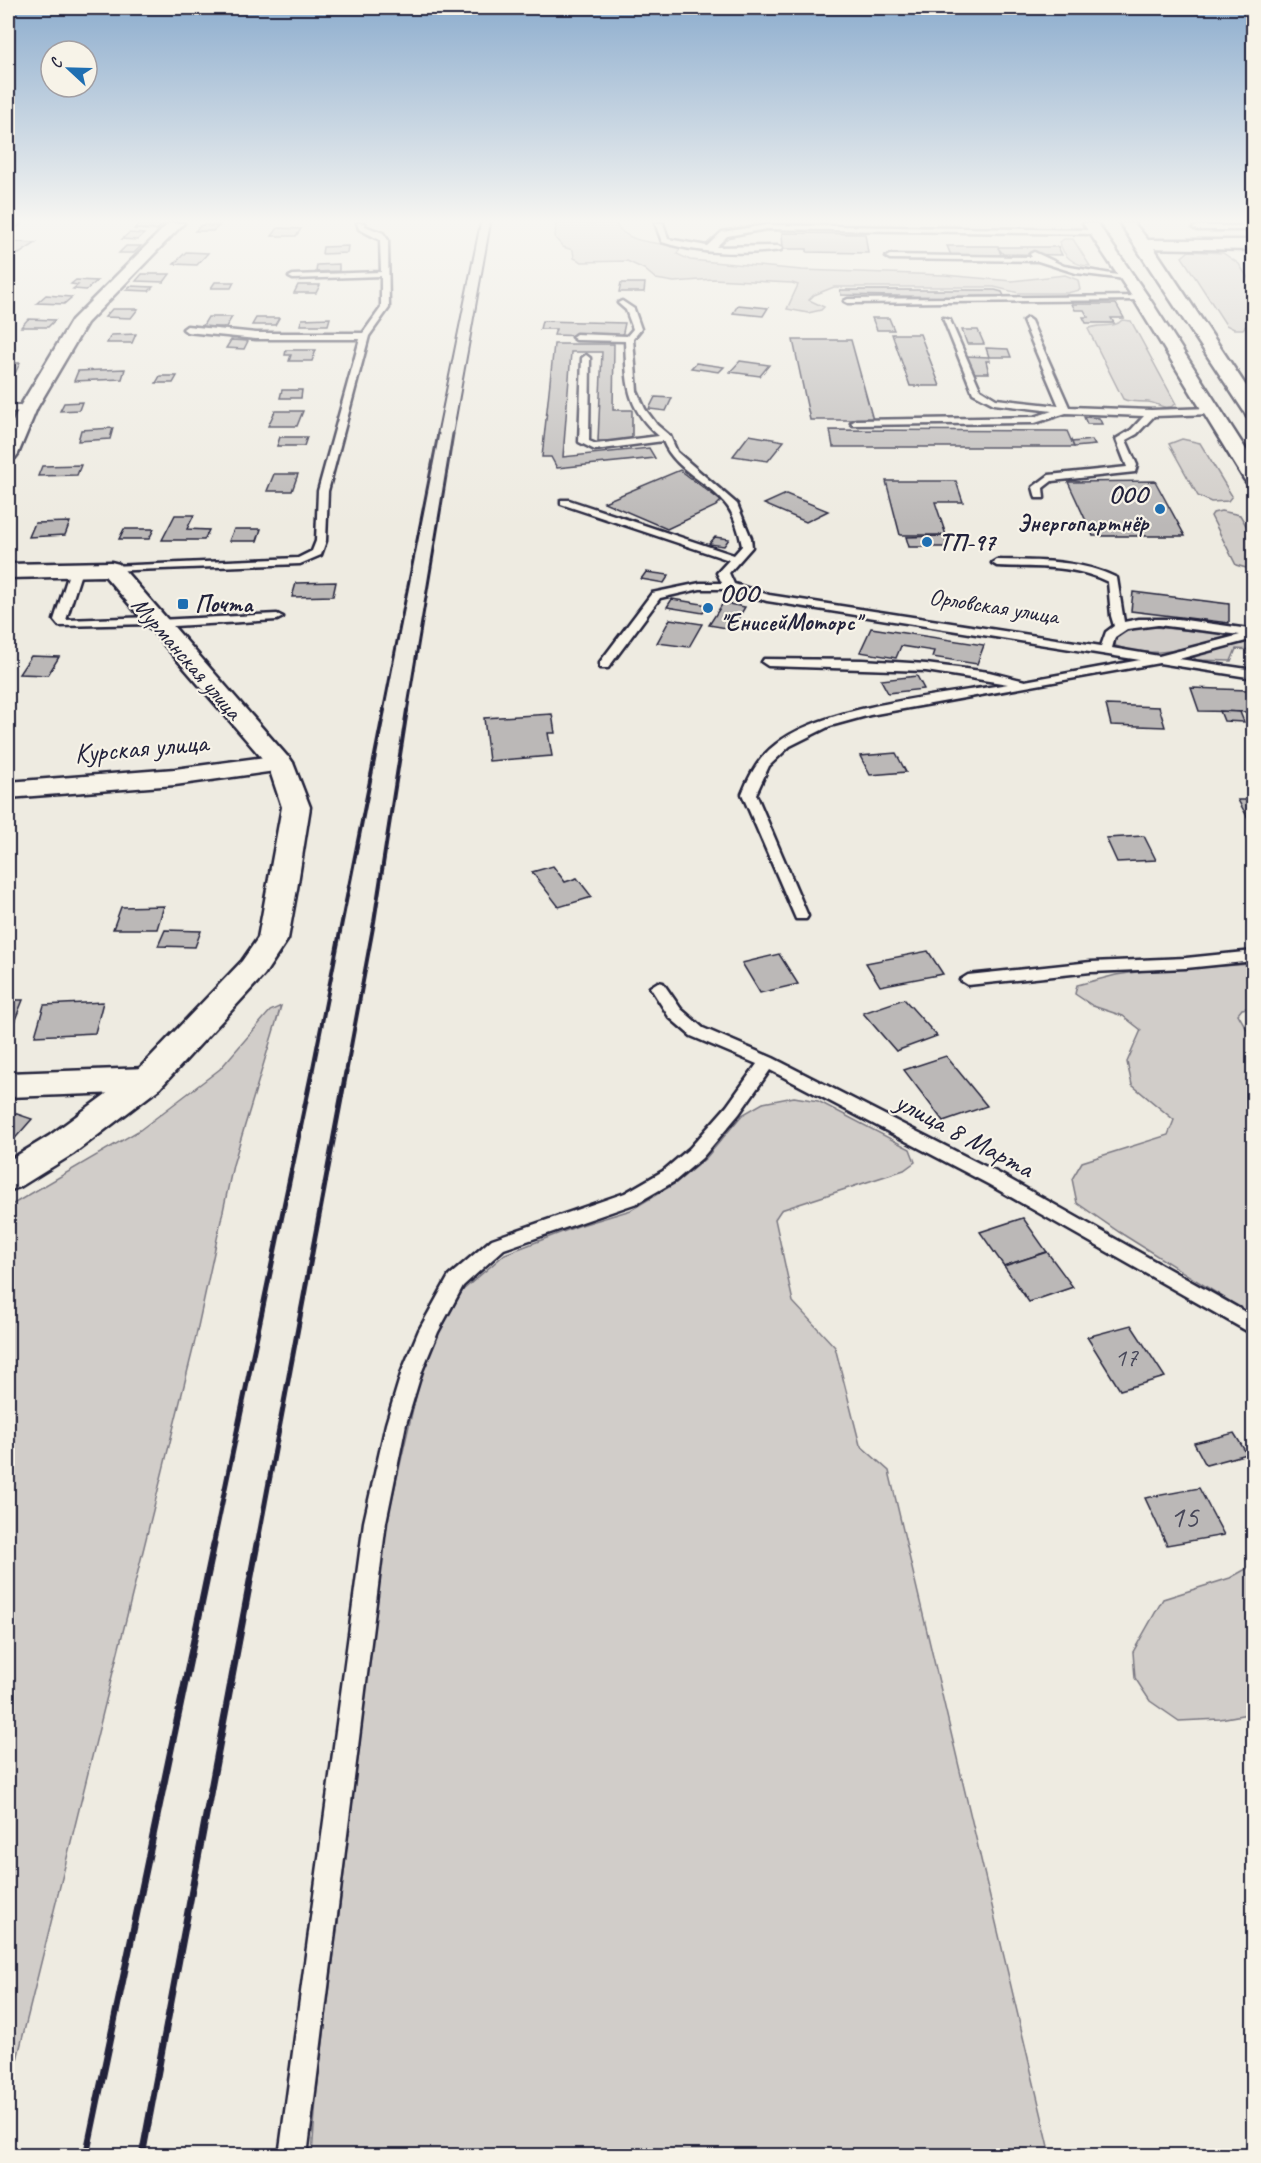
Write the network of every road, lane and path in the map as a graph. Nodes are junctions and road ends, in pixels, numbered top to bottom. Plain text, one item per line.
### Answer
1 (78, 324) edge
2 (374, 324) edge
3 (635, 324) edge
4 (948, 324) edge
5 (1028, 324) edge
6 (1157, 324) edge
7 (1199, 324) edge
8 (187, 329) dead end
9 (365, 336) junction
10 (576, 338) dead end
11 (628, 339) junction
12 (585, 358) dead end
13 (1245, 389) edge
14 (8, 408) edge
15 (28, 408) junction
16 (1065, 410) junction
17 (1212, 411) junction
18 (1151, 413) junction
19 (1254, 413) edge
20 (856, 423) dead end
21 (667, 438) junction
22 (8, 454) edge
23 (1254, 479) edge
24 (1040, 496) dead end
25 (565, 502) dead end
26 (736, 559) junction
27 (997, 563) dead end
28 (111, 569) junction
29 (76, 570) junction
30 (8, 572) edge
31 (729, 585) junction
32 (277, 616) dead end
33 (155, 622) junction
34 (1120, 628) junction
35 (1253, 632) edge
36 (1106, 650) junction
37 (1156, 660) junction
38 (768, 662) dead end
39 (604, 665) dead end
40 (1254, 674) edge
41 (1024, 684) junction
42 (280, 763) junction
43 (8, 790) edge
44 (801, 916) dead end
45 (1254, 956) edge
46 (968, 980) dead end
47 (658, 987) dead end
48 (767, 1062) junction
49 (148, 1080) junction
50 (8, 1085) edge
51 (8, 1178) edge
52 (1254, 1327) edge
53 (293, 2156) edge

1 - 15 main road
2 - 9 lane, Мурманская улица
3 - 11 lane
4 - 16 lane
5 - 16 lane
6 - 17 main road
7 - 13 main road
8 - 9 lane
9 - 28 lane, Мурманская улица
10 - 11 lane
11 - 21 lane
12 - 21 lane
13 - 19 main road
14 - 15 lane
15 - 22 main road
16 - 18 lane
16 - 20 lane
17 - 18 lane
17 - 23 main road
18 - 24 lane
21 - 26 lane
25 - 26 lane
26 - 31 lane
27 - 34 lane
28 - 29 main road
28 - 33 main road, Мурманская улица
29 - 30 main road
29 - 33 lane
31 - 36 lane, Орловская улица
31 - 39 lane
32 - 33 lane
33 - 42 main road, Мурманская улица
34 - 35 lane
34 - 36 lane
35 - 37 lane
36 - 37 lane, Орловская улица
37 - 40 lane, Орловская улица
37 - 41 lane
38 - 41 lane
41 - 44 lane
42 - 43 main road, Курская улица
42 - 49 main road, Мурманская улица
45 - 46 lane
47 - 48 lane, улица 8 Марта
48 - 52 lane, улица 8 Марта
48 - 53 lane
49 - 50 main road
49 - 51 main road, Мурманская улица

